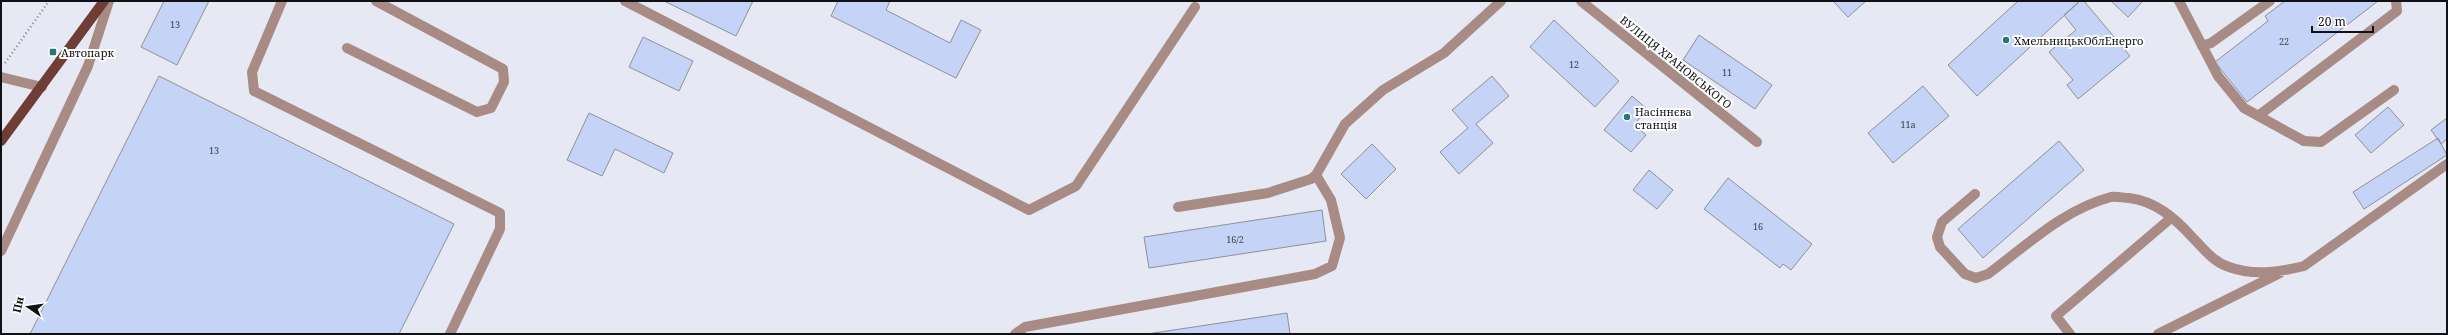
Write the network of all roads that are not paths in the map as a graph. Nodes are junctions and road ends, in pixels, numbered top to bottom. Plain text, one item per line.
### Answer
1 (104, 1) edge
2 (110, 1) edge
3 (282, 1) edge
4 (376, 1) edge
5 (625, 1) edge
6 (1501, 1) edge
7 (1580, 1) edge
8 (2179, 1) edge
9 (2270, 1) edge
10 (2396, 1) edge
11 (1195, 7) dead end
12 (2202, 46) junction
13 (347, 48) dead end
14 (1, 77) edge
15 (42, 87) junction
16 (2394, 90) dead end
17 (2258, 116) junction
18 (1, 141) edge
19 (1757, 142) dead end
20 (2447, 164) edge
21 (1316, 175) junction
22 (1975, 194) dead end
23 (1178, 208) dead end
24 (2171, 218) junction
25 (1, 251) edge
26 (2283, 271) junction
27 (450, 334) edge
28 (1015, 334) edge
29 (2070, 334) edge
30 (2158, 334) edge

1 - 15 main road
2 - 25 street
3 - 27 street
4 - 13 street
5 - 11 street
6 - 21 street
7 - 19 street, ВУЛИЦЯ ХРАНОВСЬКОГО
8 - 12 street
9 - 12 street
10 - 17 street
12 - 17 street
14 - 15 street
15 - 18 main road
16 - 17 street
20 - 26 street
21 - 23 street
21 - 28 street
22 - 24 street
24 - 26 street
24 - 29 street
26 - 30 street

